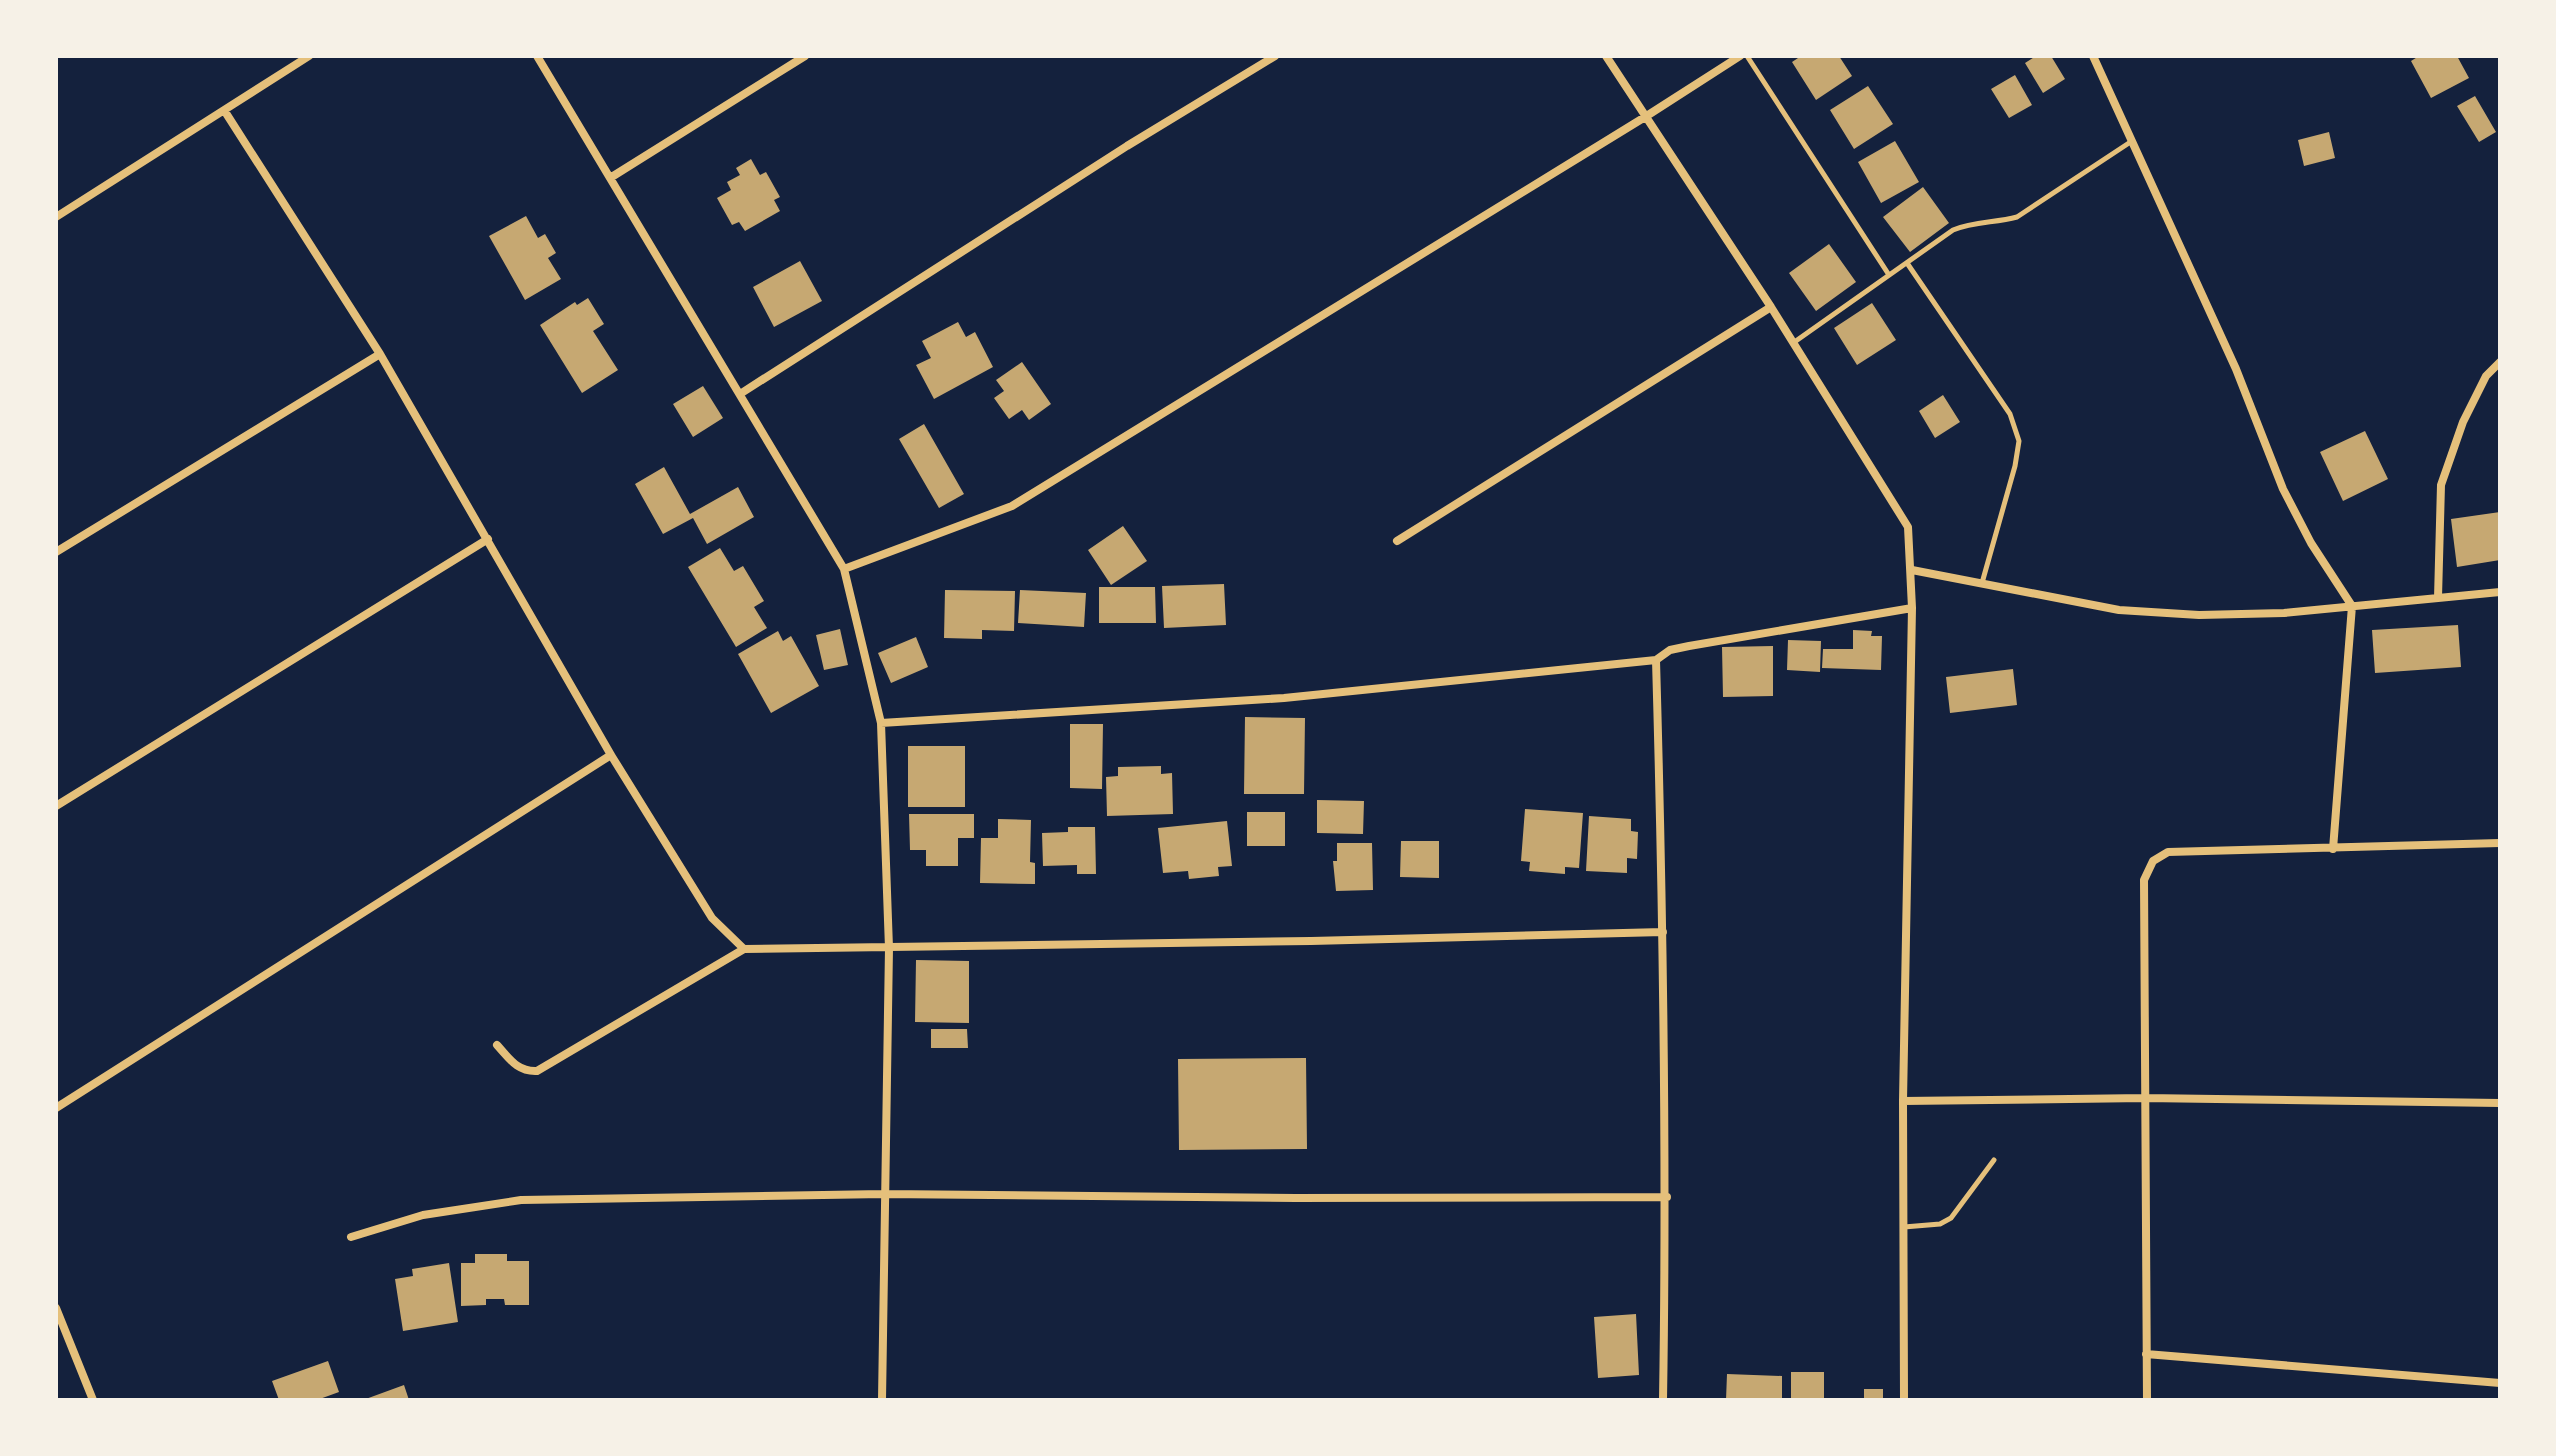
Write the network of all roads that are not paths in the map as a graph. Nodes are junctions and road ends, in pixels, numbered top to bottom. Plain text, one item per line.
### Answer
1 (309, 56) edge
2 (537, 56) edge
3 (805, 56) edge
4 (1275, 56) edge
5 (1606, 56) edge
6 (1740, 56) edge
7 (1747, 56) edge
8 (2093, 56) edge
9 (286, 71) joint
10 (226, 109) junction
11 (1645, 117) junction
12 (2133, 140) junction
13 (610, 178) junction
14 (56, 202) edge
15 (59, 215) edge
16 (1907, 263) junction
17 (1889, 275) junction
18 (1771, 307) junction
19 (1793, 343) junction
20 (380, 354) junction
21 (2500, 362) edge
22 (740, 394) junction
23 (488, 539) junction
24 (1397, 541) dead end
25 (56, 552) edge
26 (844, 569) junction
27 (1912, 570) junction
28 (1982, 583) junction
29 (2500, 592) edge
30 (2438, 598) junction
31 (2352, 606) junction
32 (1912, 608) junction
33 (1656, 660) junction
34 (881, 723) junction
35 (611, 755) junction
36 (56, 806) edge
37 (2500, 843) edge
38 (2333, 849) junction
39 (1663, 932) junction
40 (889, 948) junction
41 (744, 949) junction
42 (497, 1045) dead end
43 (2145, 1098) junction
44 (1903, 1101) junction
45 (2500, 1103) edge
46 (56, 1108) edge
47 (1994, 1160) dead end
48 (884, 1194) junction
49 (1667, 1197) junction
50 (1904, 1227) junction
51 (351, 1237) dead end
52 (56, 1308) edge
53 (2146, 1354) junction
54 (2500, 1383) edge
55 (93, 1400) edge
56 (882, 1400) edge
57 (1663, 1400) edge
58 (1904, 1400) edge
59 (2147, 1400) edge

1 - 9 street
2 - 13 street
3 - 13 street
4 - 22 street
5 - 11 street
6 - 11 street
7 - 17 lane
8 - 12 street
9 - 10 lane
10 - 15 street
10 - 20 street
11 - 18 street
11 - 26 street
12 - 16 lane
12 - 31 street
13 - 22 street
14 - 15 street
16 - 17 lane
16 - 28 lane
17 - 19 lane
18 - 19 street
18 - 24 street
19 - 27 street
20 - 23 street
20 - 25 street
21 - 30 street
22 - 26 street
23 - 35 street
23 - 36 street
26 - 34 street
27 - 28 street
27 - 32 street
28 - 31 street
29 - 30 street
30 - 31 street
31 - 38 street
32 - 33 street
32 - 44 street
33 - 34 street
33 - 39 street
34 - 40 street
35 - 41 street
35 - 46 street
37 - 38 street
38 - 43 street
39 - 40 street
39 - 49 street
40 - 41 street
40 - 48 street
41 - 42 street
43 - 44 street
43 - 45 street
43 - 53 street
44 - 50 street
47 - 50 lane
48 - 49 street
48 - 51 street
48 - 56 street
49 - 57 street
50 - 58 street
52 - 55 street
53 - 54 street
53 - 59 street

